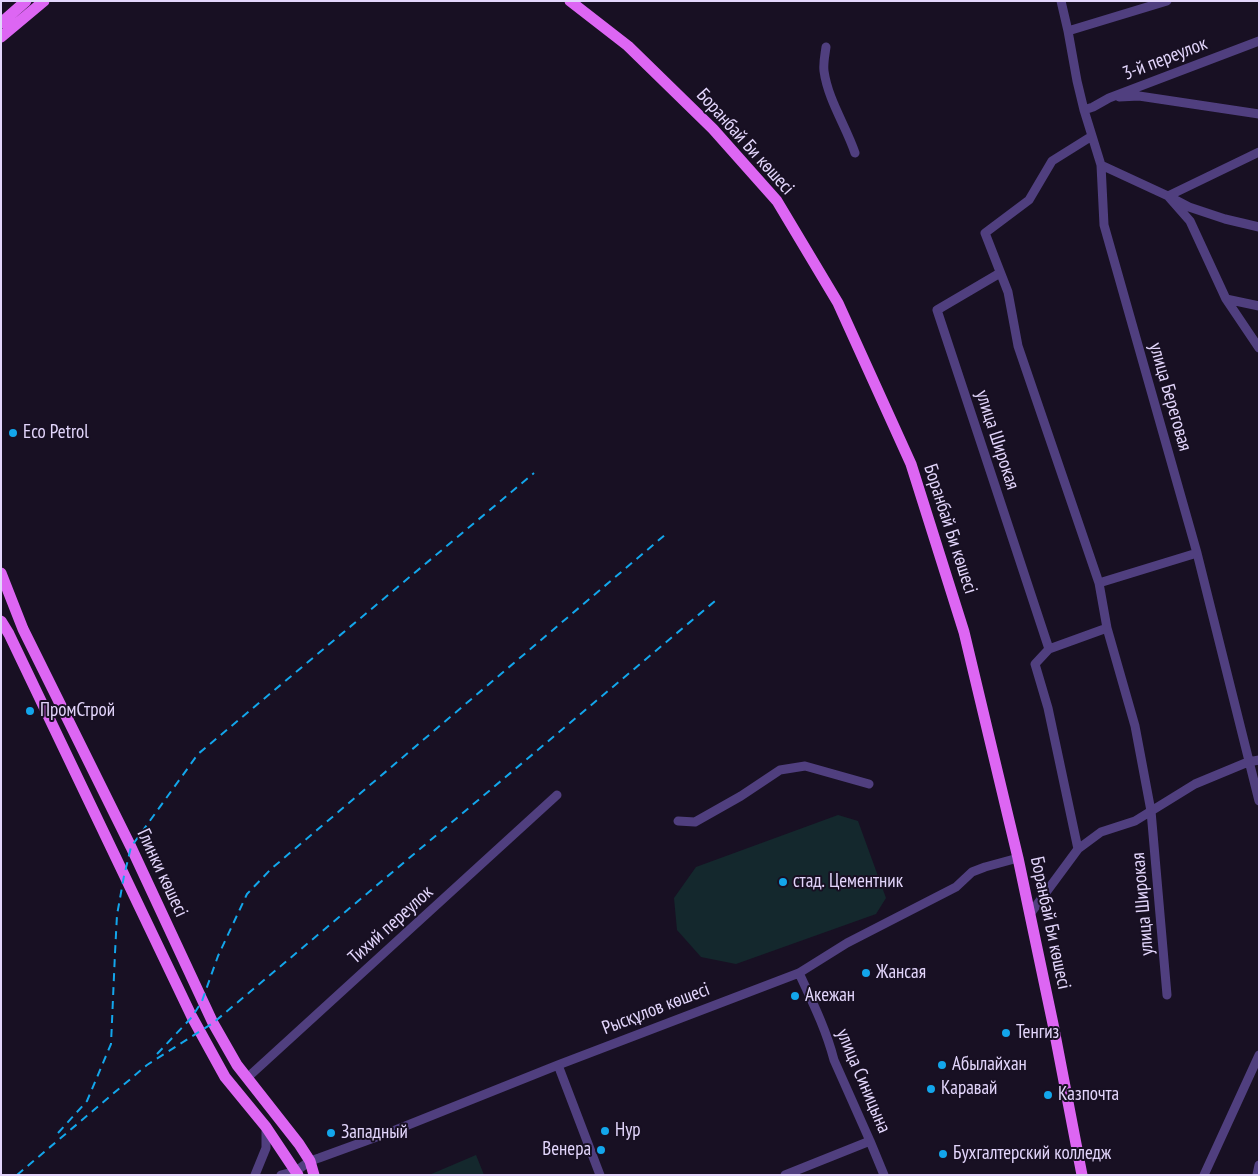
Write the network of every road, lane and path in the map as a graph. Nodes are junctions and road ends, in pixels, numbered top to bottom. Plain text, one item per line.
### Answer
1 (26, 1) edge
2 (44, 1) edge
3 (570, 1) edge
4 (1061, 1) edge
5 (1167, 1) edge
6 (1, 22) edge
7 (1068, 31) junction
8 (1, 37) edge
9 (1259, 41) edge
10 (826, 47) dead end
11 (1109, 98) junction
12 (1084, 110) junction
13 (1259, 114) edge
14 (1092, 136) junction
15 (1259, 152) edge
16 (855, 153) dead end
17 (1101, 165) junction
18 (1168, 196) junction
19 (1259, 227) edge
20 (1000, 273) junction
21 (1226, 299) junction
22 (1259, 306) edge
23 (1258, 347) edge
24 (1259, 356) edge
25 (1197, 553) junction
26 (1, 573) edge
27 (1099, 583) junction
28 (1, 621) edge
29 (1107, 628) junction
30 (1049, 649) junction
31 (1259, 760) edge
32 (1248, 762) junction
33 (97, 777) junction
34 (869, 784) dead end
35 (82, 788) junction
36 (557, 795) dead end
37 (1259, 801) edge
38 (1151, 811) junction
39 (678, 821) dead end
40 (1078, 849) junction
41 (1018, 858) junction
42 (1030, 914) junction
43 (799, 972) junction
44 (1167, 994) dead end
45 (1259, 1055) edge
46 (234, 1060) junction
47 (558, 1065) junction
48 (221, 1070) junction
49 (247, 1078) junction
50 (1249, 1078) junction
51 (1259, 1083) edge
52 (266, 1127) junction
53 (870, 1141) junction
54 (310, 1161) junction
55 (1259, 1165) edge
56 (297, 1173) edge
57 (255, 1175) edge
58 (281, 1175) edge
59 (314, 1175) edge
60 (600, 1175) edge
61 (785, 1175) edge
62 (884, 1175) edge
63 (1082, 1175) edge
64 (1204, 1175) edge
65 (1257, 1175) edge

1 - 6 main road
2 - 8 main road
3 - 41 main road, Боранбай Би көшесі
4 - 7 street, улица Береговая
5 - 7 street
7 - 12 street, улица Береговая
9 - 11 street, 3-й переулок
10 - 16 street
11 - 12 street, 3-й переулок
11 - 13 street
12 - 14 street, улица Береговая
14 - 17 street, улица Береговая
14 - 20 street, улица Широкая
15 - 18 street
17 - 18 street
17 - 25 street, улица Береговая
18 - 19 street
18 - 21 street
20 - 27 street, улица Широкая
20 - 30 street, улица Широкая
21 - 22 street
21 - 23 street
23 - 24 street
25 - 27 street
25 - 32 street, улица Береговая
26 - 33 main road, Глинки көшесі
27 - 29 street, улица Широкая
28 - 35 main road, Глинки көшесі
29 - 30 street
29 - 38 street, улица Широкая
30 - 40 street
31 - 32 street
32 - 37 street, улица Береговая
32 - 38 street
33 - 35 street
33 - 46 main road, Глинки көшесі
34 - 39 street
35 - 48 main road, Глинки көшесі
36 - 49 street, Тихий переулок
38 - 40 street
38 - 44 street, улица Широкая
40 - 42 street
41 - 42 main road, Боранбай Би көшесі
41 - 43 street, Рысқұлов көшесі
42 - 63 main road, Боранбай Би көшесі
43 - 47 street, Рысқұлов көшесі
43 - 53 street, улица Синицына
45 - 50 street
46 - 48 street
46 - 49 main road, Глинки көшесі
47 - 54 street, Рысқұлов көшесі
47 - 60 street
48 - 52 main road, Глинки көшесі
49 - 54 main road, Глинки көшесі
50 - 51 street
50 - 64 street
52 - 56 main road, Глинки көшесі
52 - 57 street
53 - 61 street
53 - 62 street, улица Синицына
54 - 56 street, Рысқұлов көшесі
54 - 59 main road, Глинки көшесі
55 - 65 street
56 - 58 street

